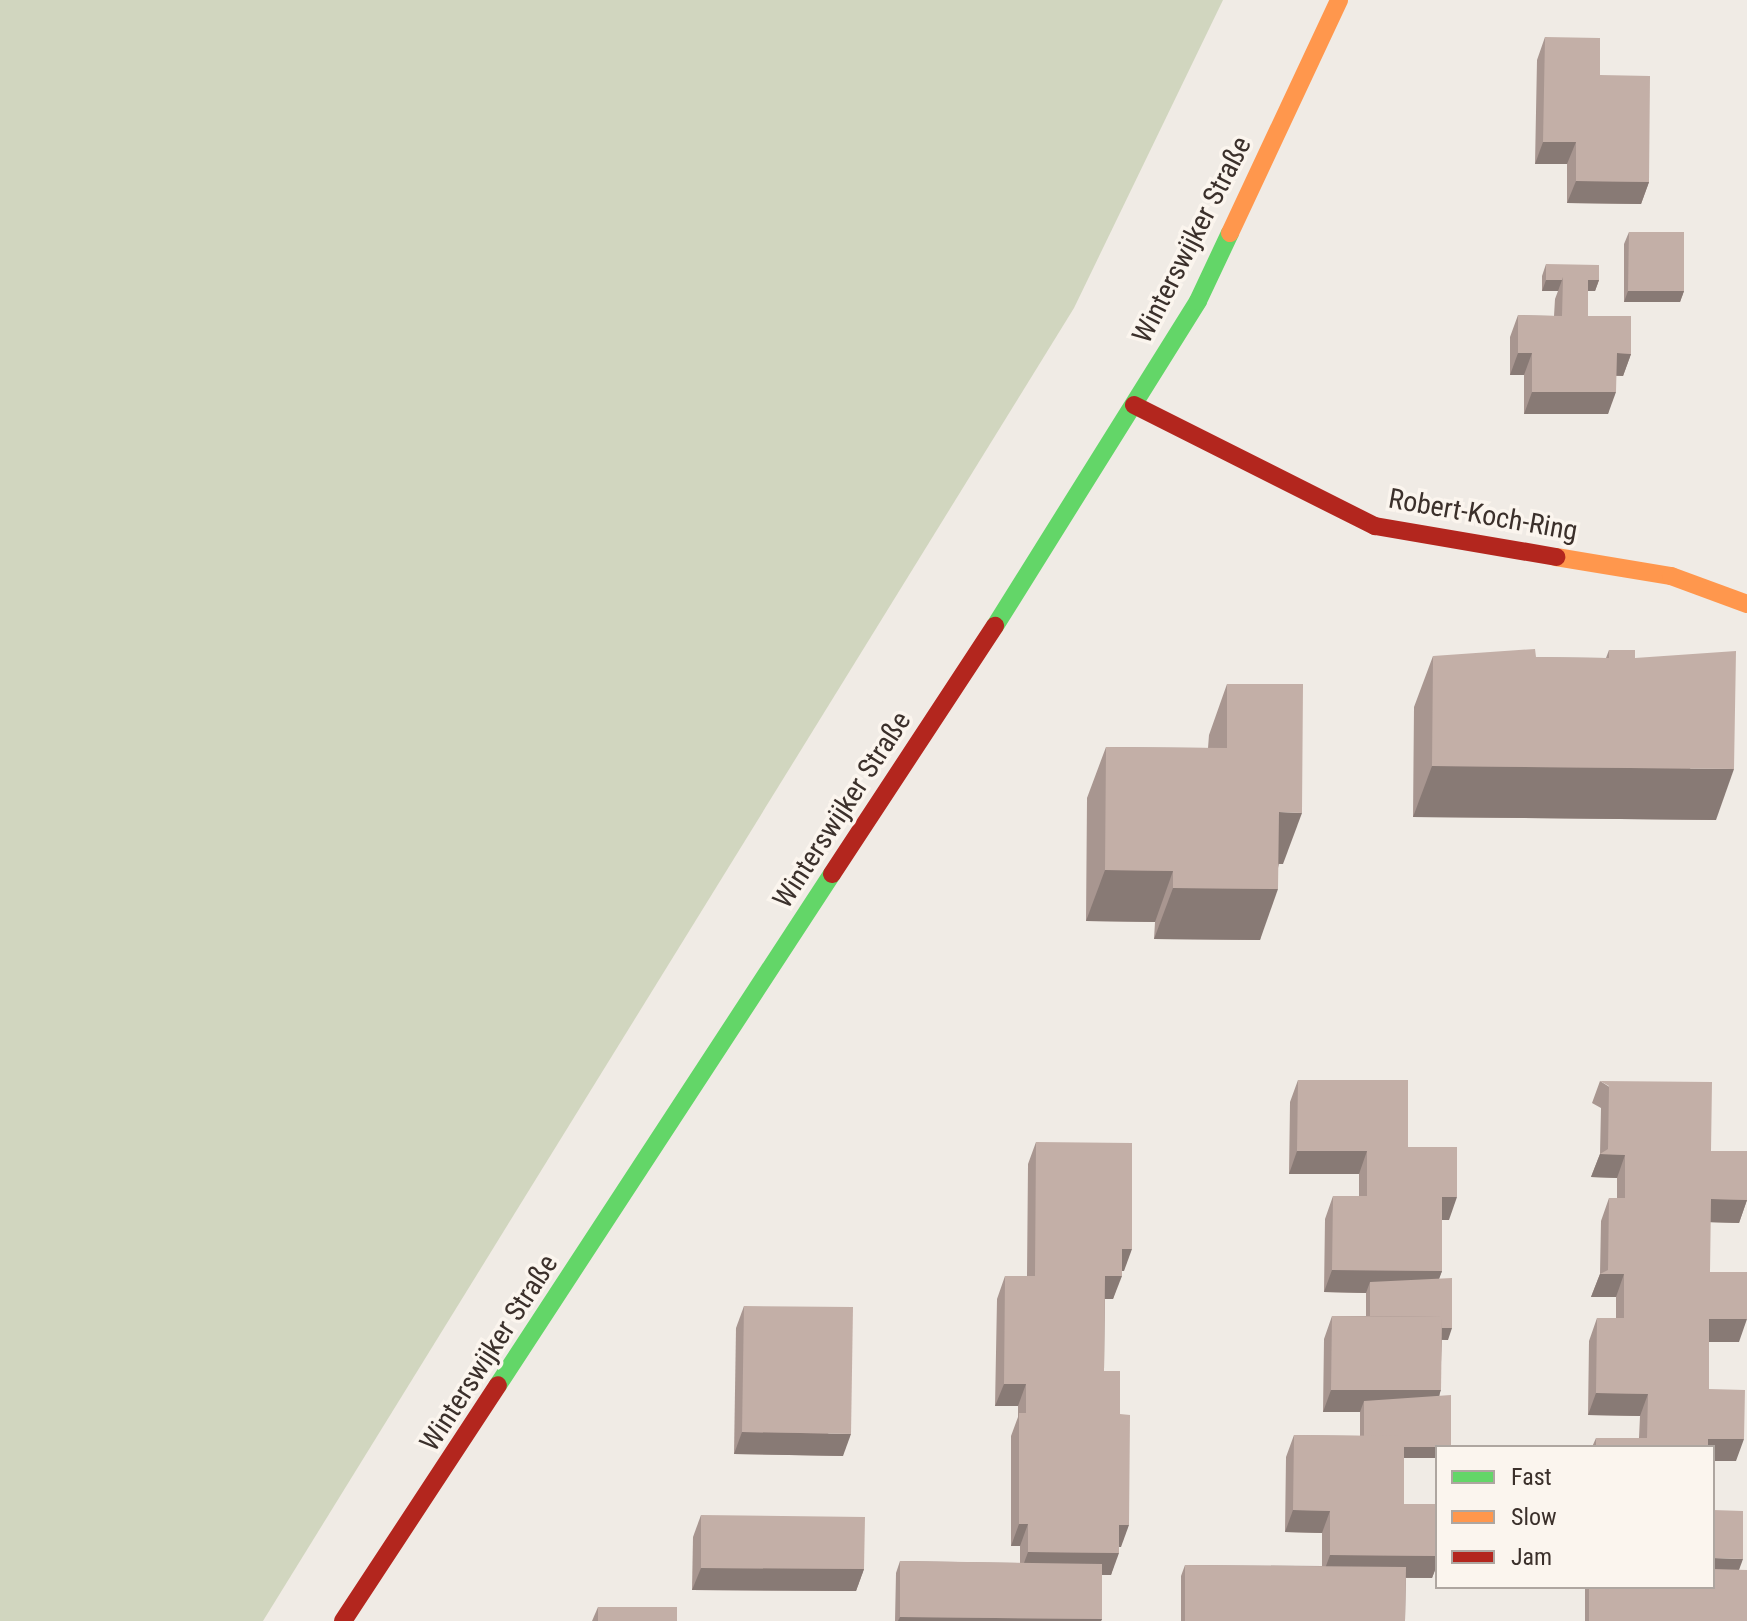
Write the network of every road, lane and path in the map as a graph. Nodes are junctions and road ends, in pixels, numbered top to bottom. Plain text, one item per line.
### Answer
1 (1339, 0) edge
2 (1134, 405) junction
3 (1747, 604) edge
4 (343, 1621) edge

1 - 2 main road, Winterswijker Straße
2 - 3 main road, Robert-Koch-Ring
2 - 4 main road, Winterswijker Straße

